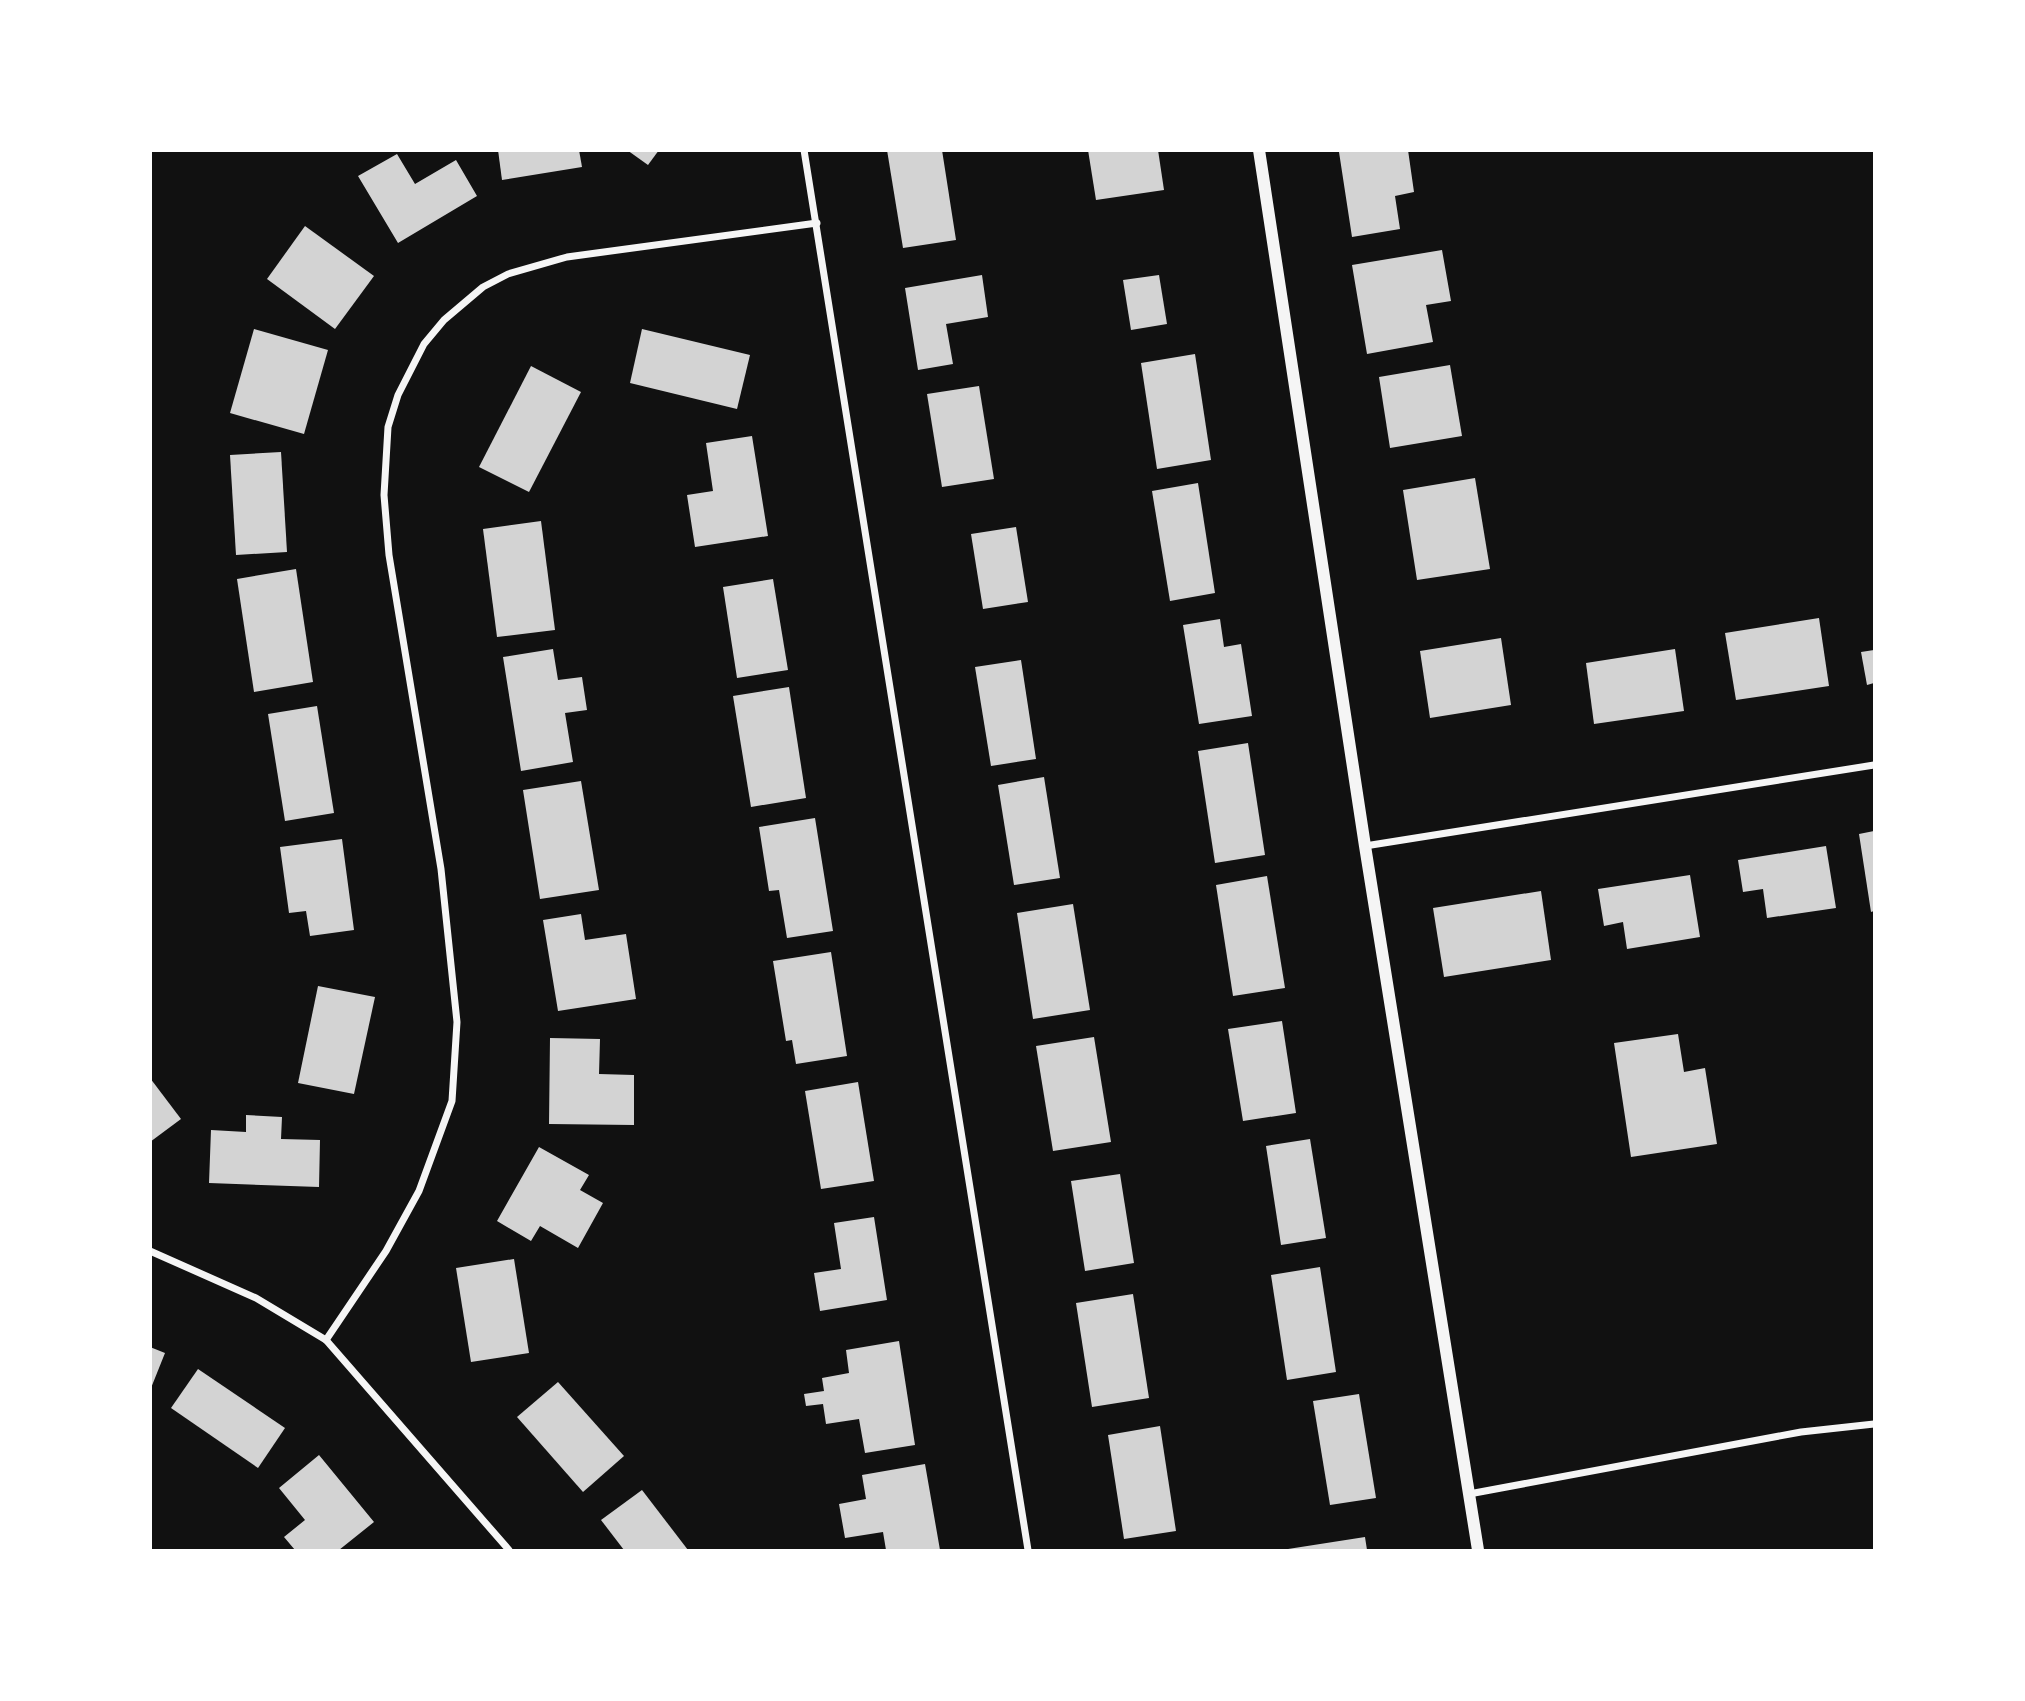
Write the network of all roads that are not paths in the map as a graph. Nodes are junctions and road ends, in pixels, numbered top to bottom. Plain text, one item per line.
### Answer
1 (804, 150) edge
2 (1259, 150) edge
3 (817, 223) junction
4 (1874, 765) edge
5 (1365, 846) junction
6 (150, 1251) edge
7 (326, 1340) junction
8 (1874, 1424) edge
9 (1469, 1494) junction
10 (509, 1550) edge
11 (1028, 1550) edge
12 (1478, 1550) edge

1 - 3 street
2 - 5 street
3 - 7 street
3 - 11 street
4 - 5 street
5 - 9 street
6 - 7 street
7 - 10 street
8 - 9 street
9 - 12 street

